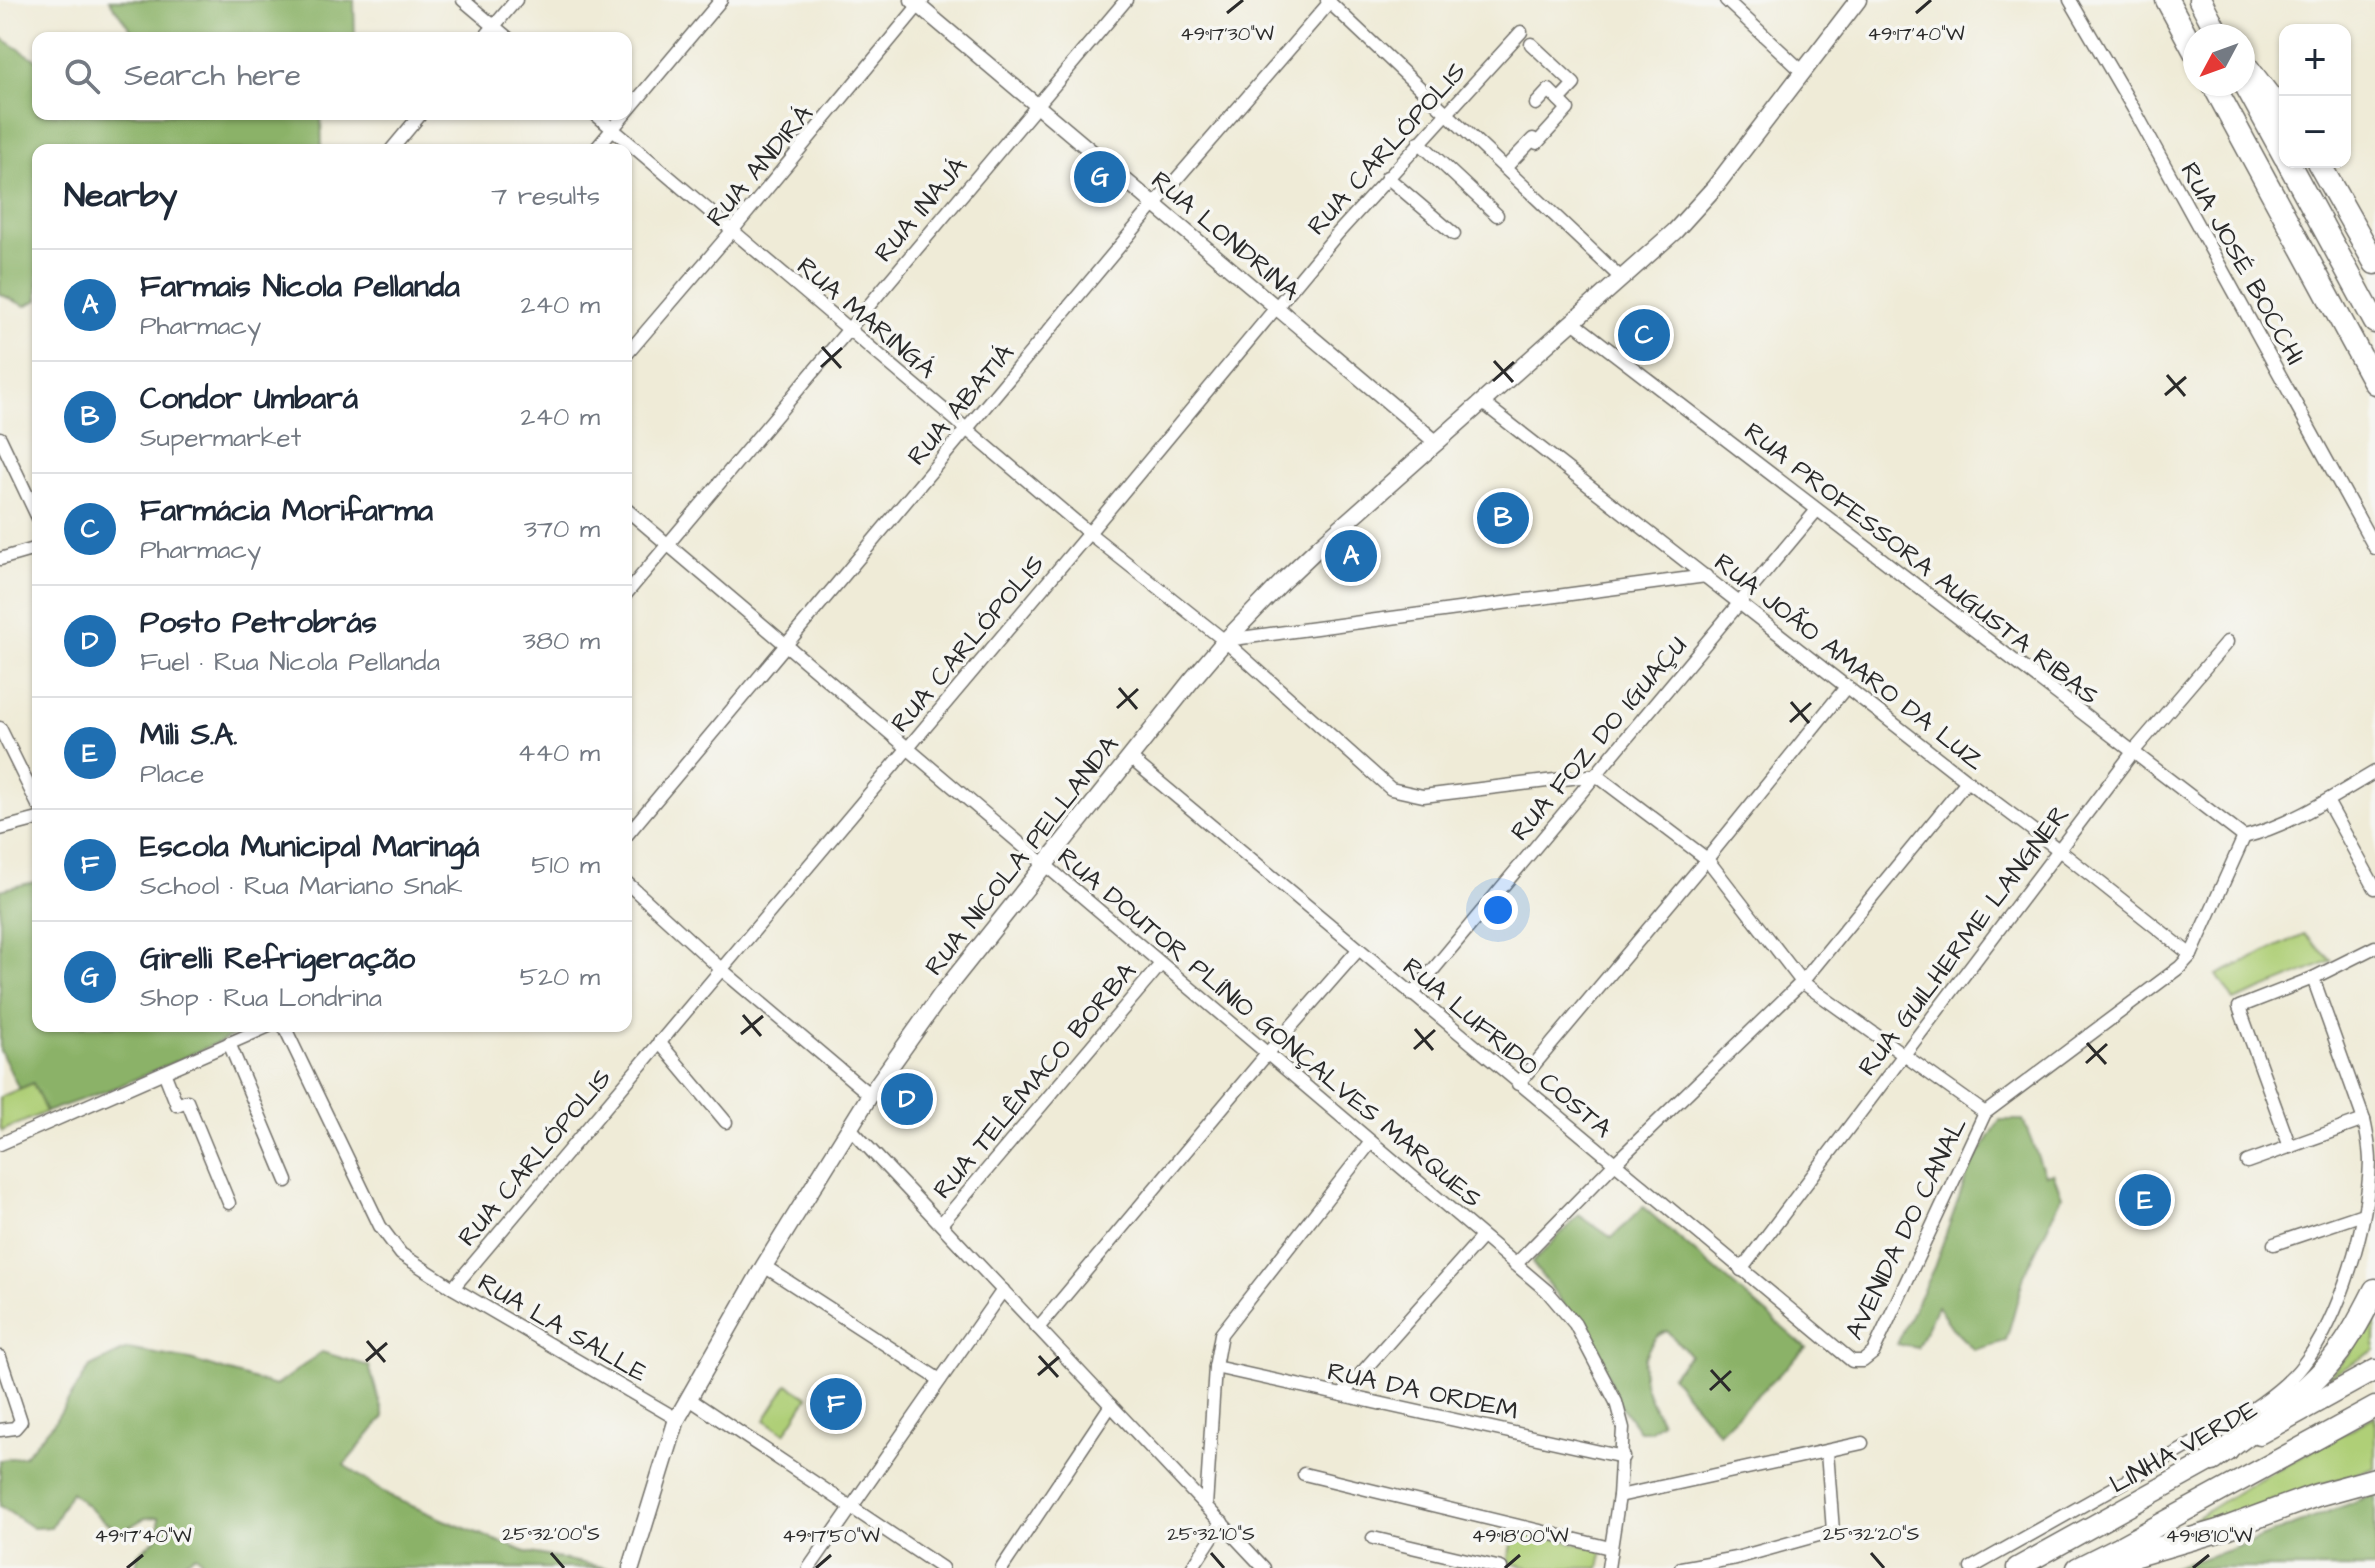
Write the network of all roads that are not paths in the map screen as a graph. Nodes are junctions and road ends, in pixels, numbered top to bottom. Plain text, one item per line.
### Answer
1 (463, 0) edge
2 (516, 0) edge
3 (721, 0) edge
4 (1126, 0) edge
5 (1726, 0) edge
6 (1858, 0) edge
7 (2070, 0) edge
8 (2167, 0) edge
9 (1328, 1) edge
10 (918, 2) edge
11 (494, 26) junction
12 (2183, 30) edge
13 (489, 32) edge
14 (501, 32) edge
15 (1521, 32) dead end
16 (1531, 44) dead end
17 (1804, 73) junction
18 (2255, 78) edge
19 (2220, 96) edge
20 (2252, 96) edge
21 (1559, 100) junction
22 (1536, 104) dead end
23 (1036, 105) junction
24 (632, 107) edge
25 (2279, 109) edge
26 (1446, 112) junction
27 (416, 120) edge
28 (602, 120) edge
29 (620, 120) edge
30 (612, 129) junction
31 (1419, 142) junction
32 (396, 144) edge
33 (600, 144) edge
34 (630, 144) edge
35 (632, 146) edge
36 (2279, 147) edge
37 (1505, 168) junction
38 (2290, 168) edge
39 (2321, 168) edge
40 (1387, 177) junction
41 (1154, 205) junction
42 (1497, 215) dead end
43 (732, 231) junction
44 (1454, 234) dead end
45 (2375, 263) edge
46 (1622, 279) junction
47 (1275, 308) junction
48 (1573, 322) junction
49 (2375, 322) edge
50 (848, 329) junction
51 (632, 348) edge
52 (2375, 383) edge
53 (1483, 403) junction
54 (967, 430) junction
55 (0, 438) edge
56 (1437, 443) junction
57 (32, 505) edge
58 (1817, 510) junction
59 (632, 514) edge
60 (1089, 533) junction
61 (668, 544) junction
62 (2375, 548) edge
63 (32, 550) edge
64 (0, 559) edge
65 (1706, 576) junction
66 (632, 587) edge
67 (1740, 602) junction
68 (1225, 641) junction
69 (2227, 642) dead end
70 (787, 645) junction
71 (1847, 686) junction
72 (0, 728) edge
73 (907, 748) junction
74 (2133, 752) junction
75 (1129, 757) junction
76 (2375, 772) edge
77 (1596, 775) junction
78 (1967, 781) junction
79 (32, 793) edge
80 (2327, 801) junction
81 (32, 821) edge
82 (0, 829) edge
83 (632, 829) edge
84 (2244, 837) junction
85 (2059, 850) junction
86 (1707, 859) junction
87 (1043, 864) junction
88 (632, 887) edge
89 (2375, 888) edge
90 (2375, 947) edge
91 (1358, 950) junction
92 (2191, 955) junction
93 (1161, 964) junction
94 (721, 969) junction
95 (2313, 978) junction
96 (1802, 982) junction
97 (1412, 995) junction
98 (255, 1032) edge
99 (287, 1032) edge
100 (659, 1042) junction
101 (229, 1043) junction
102 (1267, 1054) junction
103 (1903, 1055) junction
104 (164, 1072) junction
105 (1518, 1084) junction
106 (870, 1095) junction
107 (1985, 1113) junction
108 (2364, 1120) junction
109 (726, 1122) dead end
110 (850, 1128) junction
111 (1371, 1142) junction
112 (0, 1144) edge
113 (2290, 1147) junction
114 (2247, 1162) dead end
115 (1614, 1164) junction
116 (287, 1181) dead end
117 (229, 1203) dead end
118 (2363, 1214) junction
119 (941, 1224) junction
120 (1482, 1237) junction
121 (2274, 1244) dead end
122 (1515, 1265) junction
123 (764, 1266) junction
124 (1741, 1270) junction
125 (453, 1288) junction
126 (1003, 1290) junction
127 (2375, 1290) edge
128 (1038, 1328) junction
129 (1, 1361) edge
130 (1863, 1361) joint
131 (1215, 1367) junction
132 (2375, 1370) edge
133 (940, 1380) junction
134 (1342, 1395) junction
135 (688, 1398) junction
136 (1111, 1405) junction
137 (2375, 1407) edge
138 (677, 1419) junction
139 (0, 1430) edge
140 (1862, 1443) dead end
141 (1827, 1452) junction
142 (1623, 1457) junction
143 (2213, 1460) junction
144 (1304, 1474) dead end
145 (2375, 1479) edge
146 (1619, 1496) junction
147 (850, 1506) junction
148 (1206, 1506) junction
149 (1222, 1522) junction
150 (1373, 1538) dead end
151 (1610, 1548) junction
152 (1735, 1563) edge
153 (631, 1568) edge
154 (809, 1568) edge
155 (942, 1568) edge
156 (1002, 1568) edge
157 (1192, 1568) edge
158 (1264, 1568) edge
159 (1501, 1568) edge
160 (1608, 1568) edge
161 (1681, 1568) edge
162 (1971, 1568) edge
163 (2017, 1568) edge
164 (2077, 1568) edge
165 (2092, 1568) edge

1 - 11 street
2 - 11 street
3 - 24 street
4 - 23 street, RUA INAJÁ
5 - 17 street
6 - 17 main road, RUA NICOLA PELLANDA
7 - 62 street, RUA JOSÉ BOCCHI
8 - 12 highway
9 - 26 street
9 - 41 street, RUA ABATIÁ
10 - 23 street, RUA LONDRINA
10 - 43 street, RUA ANDIRÁ
11 - 13 street
11 - 14 street
15 - 26 street, RUA CARLÓPOLIS
16 - 21 street
17 - 46 main road, RUA NICOLA PELLANDA
18 - 25 highway
19 - 52 highway
20 - 36 highway
21 - 22 street
21 - 37 street
23 - 41 street, RUA LONDRINA
23 - 50 street, RUA INAJÁ
26 - 31 street, RUA CARLÓPOLIS
26 - 37 street
27 - 32 street
28 - 30 street, RUA MARINGÁ
29 - 30 street
30 - 33 street
30 - 34 street, RUA MARINGÁ
31 - 40 street, RUA CARLÓPOLIS
31 - 42 street
35 - 43 street, RUA MARINGÁ
37 - 46 street
38 - 49 highway
39 - 45 highway
40 - 44 street
40 - 47 street, RUA CARLÓPOLIS
41 - 47 street, RUA LONDRINA
41 - 54 street, RUA ABATIÁ
43 - 50 street, RUA MARINGÁ
43 - 51 street, RUA ANDIRÁ
46 - 48 main road, RUA NICOLA PELLANDA
47 - 56 street, RUA LONDRINA
47 - 60 street, RUA CARLÓPOLIS
48 - 53 main road, RUA NICOLA PELLANDA
48 - 58 street, RUA PROFESSORA AUGUSTA RIBAS
50 - 54 street, RUA MARINGÁ
50 - 61 street, RUA INAJÁ
53 - 56 main road, RUA NICOLA PELLANDA
53 - 65 street, RUA JOÃO AMARO DA LUZ
54 - 60 street, RUA MARINGÁ
54 - 70 street, RUA ABATIÁ
55 - 57 street
56 - 68 main road, RUA NICOLA PELLANDA
58 - 67 street, RUA FOZ DO IGUAÇU
58 - 74 street, RUA PROFESSORA AUGUSTA RIBAS
59 - 61 street, RUA DOUTOR PLÍNIO GONÇALVES MARQUES
60 - 68 street, RUA MARINGÁ
60 - 73 street, RUA CARLÓPOLIS
61 - 66 street, RUA INAJÁ
61 - 70 street, RUA DOUTOR PLÍNIO GONÇALVES MARQUES
63 - 64 street
65 - 67 street, RUA JOÃO AMARO DA LUZ
65 - 68 street
67 - 71 street, RUA JOÃO AMARO DA LUZ
67 - 77 street, RUA FOZ DO IGUAÇU
68 - 75 main road, RUA NICOLA PELLANDA
68 - 77 street, RUA MARINGÁ
69 - 74 street, RUA GUILHERME LANGNER
70 - 73 street, RUA DOUTOR PLÍNIO GONÇALVES MARQUES
70 - 83 street, RUA ABATIÁ
71 - 78 street, RUA JOÃO AMARO DA LUZ
71 - 86 street
72 - 79 street
73 - 87 street, RUA DOUTOR PLÍNIO GONÇALVES MARQUES
73 - 94 street, RUA CARLÓPOLIS
74 - 84 street, RUA PROFESSORA AUGUSTA RIBAS
74 - 85 street, RUA GUILHERME LANGNER
75 - 87 main road, RUA NICOLA PELLANDA
75 - 91 street, RUA LUFRIDO COSTA
76 - 80 street
77 - 86 street
77 - 97 street, RUA FOZ DO IGUAÇU
78 - 85 street, RUA JOÃO AMARO DA LUZ
78 - 96 street
80 - 84 street
80 - 89 street
81 - 82 street
84 - 92 street
85 - 92 street, RUA JOÃO AMARO DA LUZ
85 - 103 street, RUA GUILHERME LANGNER
86 - 96 street
86 - 105 street
87 - 93 street, RUA DOUTOR PLÍNIO GONÇALVES MARQUES
87 - 106 main road, RUA NICOLA PELLANDA
88 - 94 street
90 - 95 street
91 - 97 street, RUA LUFRIDO COSTA
91 - 102 street
92 - 107 street
93 - 102 street, RUA DOUTOR PLÍNIO GONÇALVES MARQUES
93 - 119 street, RUA TELÊMACO BORBA
94 - 100 street, RUA CARLÓPOLIS
94 - 106 street
95 - 108 street
95 - 113 street
96 - 103 street
96 - 115 street
97 - 105 street, RUA LUFRIDO COSTA
98 - 101 street
99 - 125 street, RUA LA SALLE
100 - 109 street
100 - 125 street, RUA CARLÓPOLIS
101 - 104 street
101 - 116 street
102 - 111 street, RUA DOUTOR PLÍNIO GONÇALVES MARQUES
102 - 128 street
103 - 107 street
103 - 124 street, RUA GUILHERME LANGNER
104 - 112 street
104 - 117 street
105 - 115 street, RUA LUFRIDO COSTA
106 - 110 main road, RUA NICOLA PELLANDA
107 - 130 street, AVENIDA DO CANAL
108 - 113 street
108 - 118 street
110 - 119 street
110 - 123 main road, RUA NICOLA PELLANDA
111 - 120 street, RUA DOUTOR PLÍNIO GONÇALVES MARQUES
111 - 131 street
113 - 114 street
115 - 122 street
115 - 124 street, RUA LUFRIDO COSTA
118 - 121 street
118 - 162 street
119 - 126 street
120 - 122 street, RUA DOUTOR PLÍNIO GONÇALVES MARQUES
120 - 134 street
122 - 142 street, RUA DOUTOR PLÍNIO GONÇALVES MARQUES
123 - 133 street
123 - 135 main road, RUA NICOLA PELLANDA
124 - 130 street, RUA LUFRIDO COSTA
125 - 138 street, RUA LA SALLE
126 - 128 street
126 - 133 street
127 - 143 highway
128 - 136 street
129 - 139 street
131 - 134 street, RUA DA ORDEM
131 - 148 street
132 - 143 highway, LINHA VERDE
133 - 147 street
134 - 142 street, RUA DA ORDEM
135 - 138 main road, RUA NICOLA PELLANDA
135 - 147 street
136 - 148 street
136 - 156 street
137 - 164 highway
138 - 153 main road, RUA NICOLA PELLANDA
140 - 141 street
141 - 146 street
141 - 152 street
142 - 146 street, RUA DOUTOR PLÍNIO GONÇALVES MARQUES
143 - 163 highway, LINHA VERDE
144 - 151 street
145 - 165 highway
146 - 151 street, RUA DOUTOR PLÍNIO GONÇALVES MARQUES
147 - 154 street
147 - 155 street
148 - 149 street
149 - 157 street
149 - 158 street
150 - 159 street
151 - 160 street, RUA DOUTOR PLÍNIO GONÇALVES MARQUES
152 - 161 street

